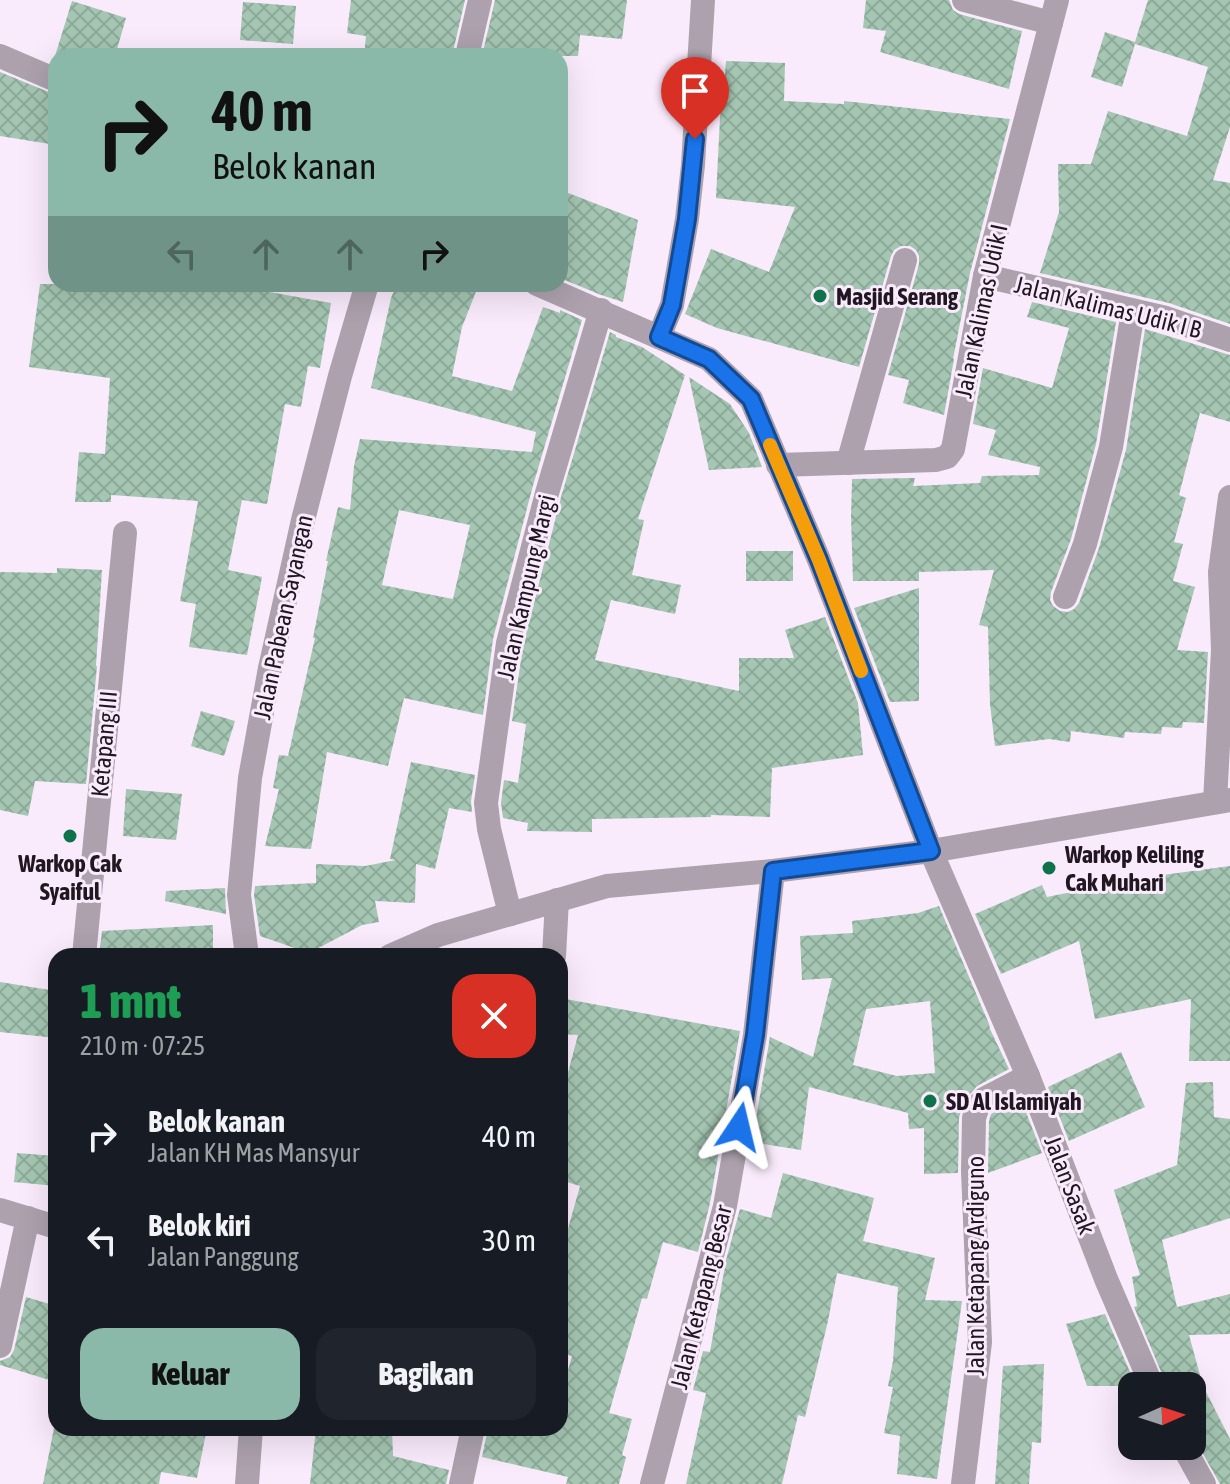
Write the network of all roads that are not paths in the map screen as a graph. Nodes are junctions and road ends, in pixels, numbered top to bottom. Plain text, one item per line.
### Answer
1 (480, 0) edge
2 (703, 0) edge
3 (964, 0) edge
4 (1054, 11) edge
5 (469, 48) edge
6 (0, 56) edge
7 (48, 77) edge
8 (905, 260) dead end
9 (985, 276) junction
10 (365, 292) edge
11 (557, 292) edge
12 (601, 310) junction
13 (1133, 311) junction
14 (659, 337) junction
15 (1230, 340) edge
16 (848, 463) junction
17 (778, 465) junction
18 (1230, 497) edge
19 (125, 533) dead end
20 (1065, 597) dead end
21 (1222, 801) edge
22 (931, 851) junction
23 (773, 871) junction
24 (557, 900) junction
25 (510, 914) junction
26 (85, 948) edge
27 (246, 948) edge
28 (408, 948) edge
29 (554, 948) edge
30 (1028, 1076) junction
31 (0, 1210) edge
32 (28, 1218) junction
33 (48, 1224) edge
34 (0, 1346) edge
35 (1146, 1372) edge
36 (250, 1436) edge
37 (471, 1436) edge
38 (1191, 1460) edge
39 (247, 1484) edge
40 (461, 1484) edge
41 (652, 1484) edge
42 (963, 1484) edge
43 (1204, 1484) edge

1 - 5 street
2 - 14 street
3 - 4 street
4 - 9 street, Jalan Kalimas Udik I
6 - 7 street
8 - 16 street
9 - 13 street, Jalan Kalimas Udik I B
9 - 16 street, Jalan Kalimas Udik I
10 - 27 street, Jalan Pabean Sayangan
11 - 12 street, Jalan Sasak
12 - 14 street, Jalan Sasak
12 - 25 street, Jalan Kampung Margi
13 - 15 street, Jalan Kalimas Udik I B
13 - 20 street
14 - 17 street, Jalan Sasak
16 - 17 street, Jalan Kalimas Udik I
17 - 22 street, Jalan Sasak
18 - 21 street
19 - 26 street, Ketapang III
21 - 22 street
22 - 23 street
22 - 30 street, Jalan Sasak
23 - 24 street
23 - 41 street, Jalan Ketapang Besar
24 - 25 street
24 - 29 street
25 - 28 street
30 - 35 street, Jalan Sasak
30 - 42 street, Jalan Ketapang Ardiguno
31 - 32 street
32 - 33 street
32 - 34 street
36 - 39 street
37 - 40 street
38 - 43 street

